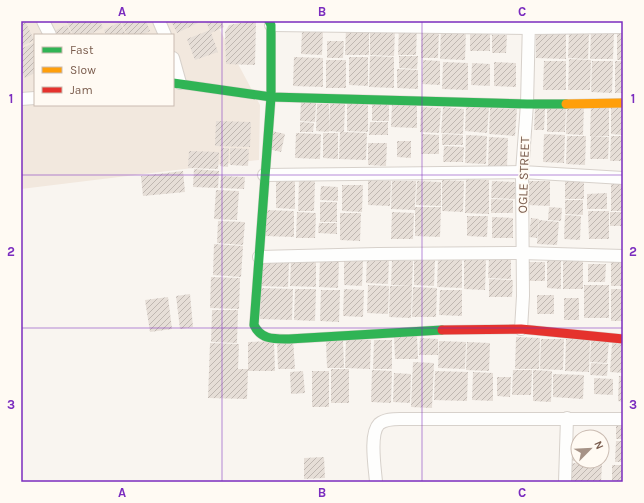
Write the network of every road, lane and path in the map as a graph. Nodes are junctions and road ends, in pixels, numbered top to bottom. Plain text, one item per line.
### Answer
1 (43, 21) edge
2 (159, 21) edge
3 (270, 23) edge
4 (529, 24) edge
5 (623, 27) edge
6 (50, 34) edge
7 (165, 34) edge
8 (174, 66) edge
9 (176, 83) edge
10 (271, 97) junction
11 (34, 98) edge
12 (21, 99) edge
13 (623, 103) edge
14 (527, 104) junction
15 (522, 172) junction
16 (264, 175) junction
17 (623, 178) edge
18 (522, 253) junction
19 (623, 256) edge
20 (259, 257) junction
21 (521, 329) junction
22 (623, 339) edge
23 (567, 418) junction
24 (623, 419) edge
25 (376, 482) edge
26 (565, 482) edge

1 - 6 street
2 - 7 street
3 - 4 street
3 - 10 street
4 - 5 street
4 - 14 street, OGLE STREET
8 - 9 street
9 - 10 street
10 - 14 street
10 - 16 street
11 - 12 street
13 - 14 street
14 - 15 street, OGLE STREET
15 - 16 street
15 - 17 street
15 - 18 street, OGLE STREET
16 - 20 street
18 - 19 street
18 - 20 street
18 - 21 street, OGLE STREET
20 - 21 street
21 - 22 street
23 - 24 street
23 - 25 street
23 - 26 street

